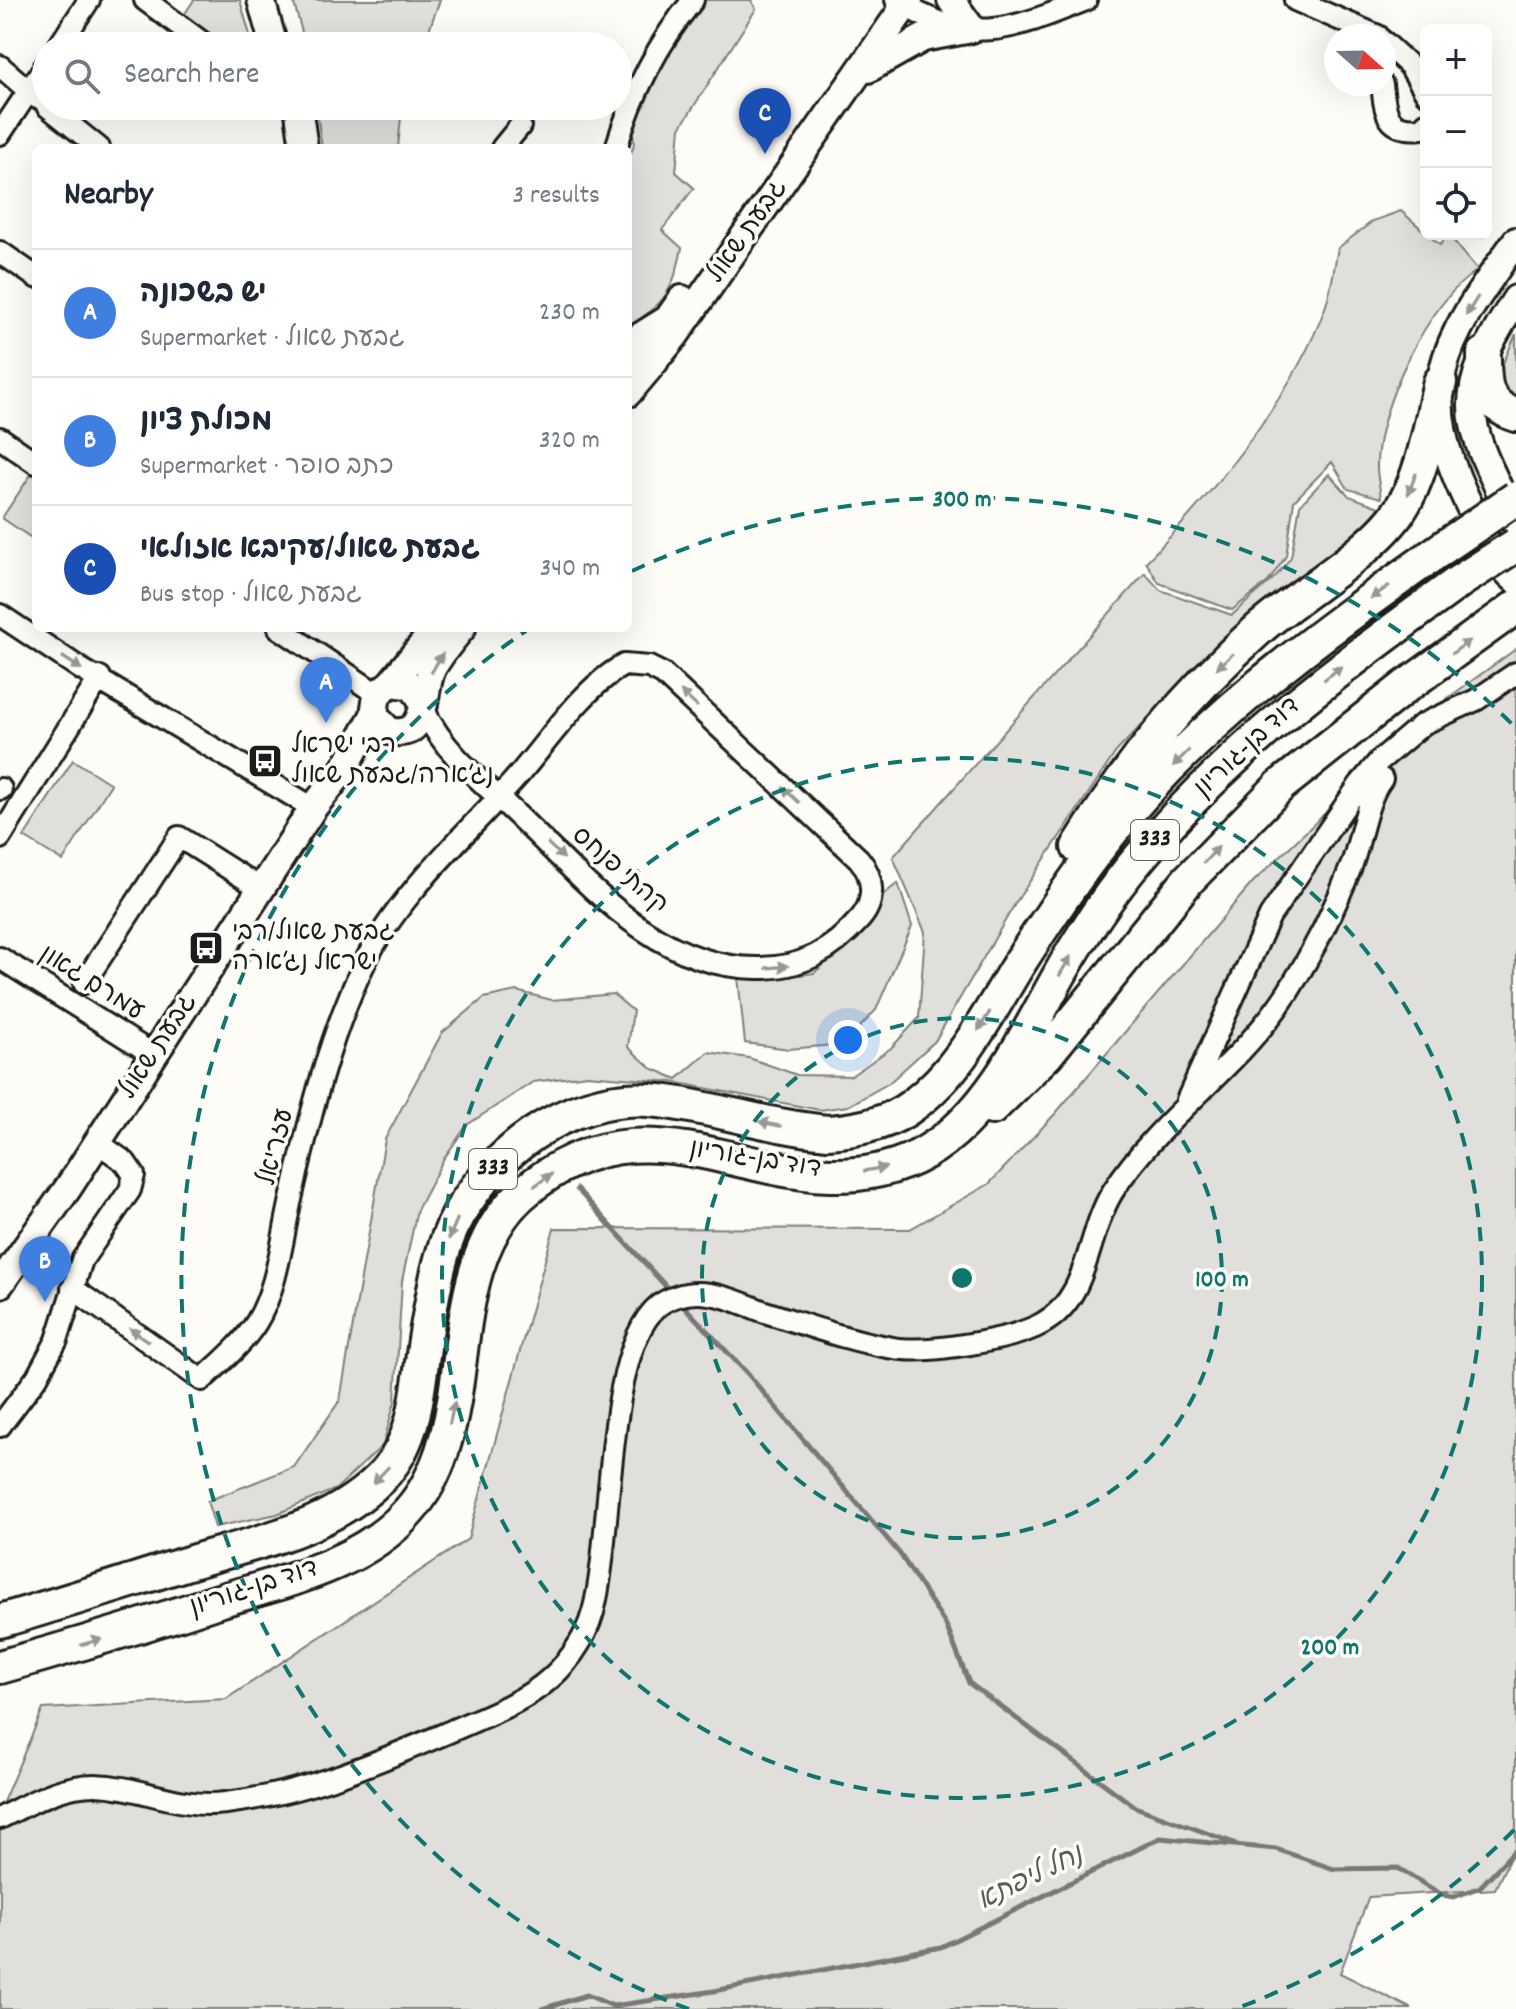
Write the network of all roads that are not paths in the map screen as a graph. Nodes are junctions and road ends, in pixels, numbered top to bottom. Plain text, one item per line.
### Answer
1 (89, 0) edge
2 (145, 0) edge
3 (261, 0) edge
4 (277, 0) edge
5 (693, 0) edge
6 (951, 0) edge
7 (1086, 0) edge
8 (1295, 0) edge
9 (900, 1) edge
10 (1350, 24) edge
11 (972, 29) junction
12 (68, 32) edge
13 (188, 32) edge
14 (270, 32) edge
15 (285, 32) edge
16 (1396, 53) edge
17 (0, 66) edge
18 (855, 78) junction
19 (1420, 83) edge
20 (32, 86) edge
21 (29, 91) junction
22 (32, 94) edge
23 (1383, 96) edge
24 (632, 107) edge
25 (64, 120) edge
26 (285, 120) edge
27 (300, 120) edge
28 (627, 120) edge
29 (520, 126) dead end
30 (1420, 128) edge
31 (0, 134) edge
32 (94, 144) edge
33 (288, 144) edge
34 (303, 144) edge
35 (505, 144) edge
36 (618, 144) edge
37 (1516, 241) edge
38 (0, 252) edge
39 (32, 274) edge
40 (1516, 299) edge
41 (632, 342) edge
42 (662, 352) junction
43 (1484, 354) junction
44 (632, 369) edge
45 (1440, 382) junction
46 (632, 388) edge
47 (1516, 415) edge
48 (0, 438) edge
49 (32, 459) edge
50 (1516, 498) edge
51 (1516, 524) edge
52 (1516, 545) edge
53 (1516, 580) edge
54 (1516, 607) edge
55 (0, 615) edge
56 (285, 632) edge
57 (433, 632) edge
58 (459, 632) edge
59 (624, 665) joint
60 (1516, 673) edge
61 (100, 677) junction
62 (381, 698) junction
63 (413, 719) junction
64 (344, 769) junction
65 (1382, 779) dead end
66 (499, 798) junction
67 (313, 808) junction
68 (0, 838) edge
69 (260, 888) junction
70 (1025, 955) junction
71 (0, 958) edge
72 (84, 983) dead end
73 (154, 1055) junction
74 (1184, 1107) junction
75 (97, 1142) junction
76 (916, 1157) junction
77 (0, 1284) edge
78 (72, 1288) junction
79 (0, 1426) edge
80 (0, 1621) edge
81 (0, 1667) edge
82 (0, 1818) edge

1 - 12 street
2 - 13 street
3 - 14 street
4 - 15 street
5 - 24 street
6 - 11 street
7 - 11 street
8 - 10 street
9 - 11 street
9 - 18 street, גבעת שאול
9 - 41 street, גבעת שאול
11 - 18 street
16 - 19 street
17 - 21 street
18 - 42 street, גבעת שאול
20 - 21 street
21 - 22 street
21 - 31 street
23 - 30 street
25 - 32 street
26 - 33 street
27 - 34 street
28 - 36 street
29 - 35 street
37 -> 45 street
38 - 39 street
40 - 43 street
42 - 44 street, גבעת שאול
42 - 46 street
43 - 47 main road
43 - 51 street
45 - 53 street
45 -> 70 main road
48 - 49 street
50 -> 70 main road, דוד בן-גוריון / 333, bridge
76 -> 52 main road, דוד בן-גוריון / 333, bridge
76 -> 54 main road
55 -> 61 street
56 - 62 street
57 - 62 street, גבעת שאול
63 -> 58 street
59 - 66 street, עזריאל
66 -> 59 street, קהתי פנחס
60 - 74 street
61 - 67 street
61 - 68 street
62 - 63 street
62 - 63 street
62 - 64 street, גבעת שאול
63 - 64 street, גבעת שאול
63 - 66 street
64 - 67 street, גבעת שאול
65 - 74 street
66 -> 78 street, עזריאל
67 - 69 street, גבעת שאול
69 - 72 street
69 - 73 street, גבעת שאול
70 -> 80 main road, דוד בן-גוריון / 333
71 - 73 street, עמרם גאון
73 - 75 street, גבעת שאול
74 - 82 street
75 - 77 street, גבעת שאול
75 - 78 street
81 -> 76 main road, דוד בן-גוריון / 333
78 - 79 street

